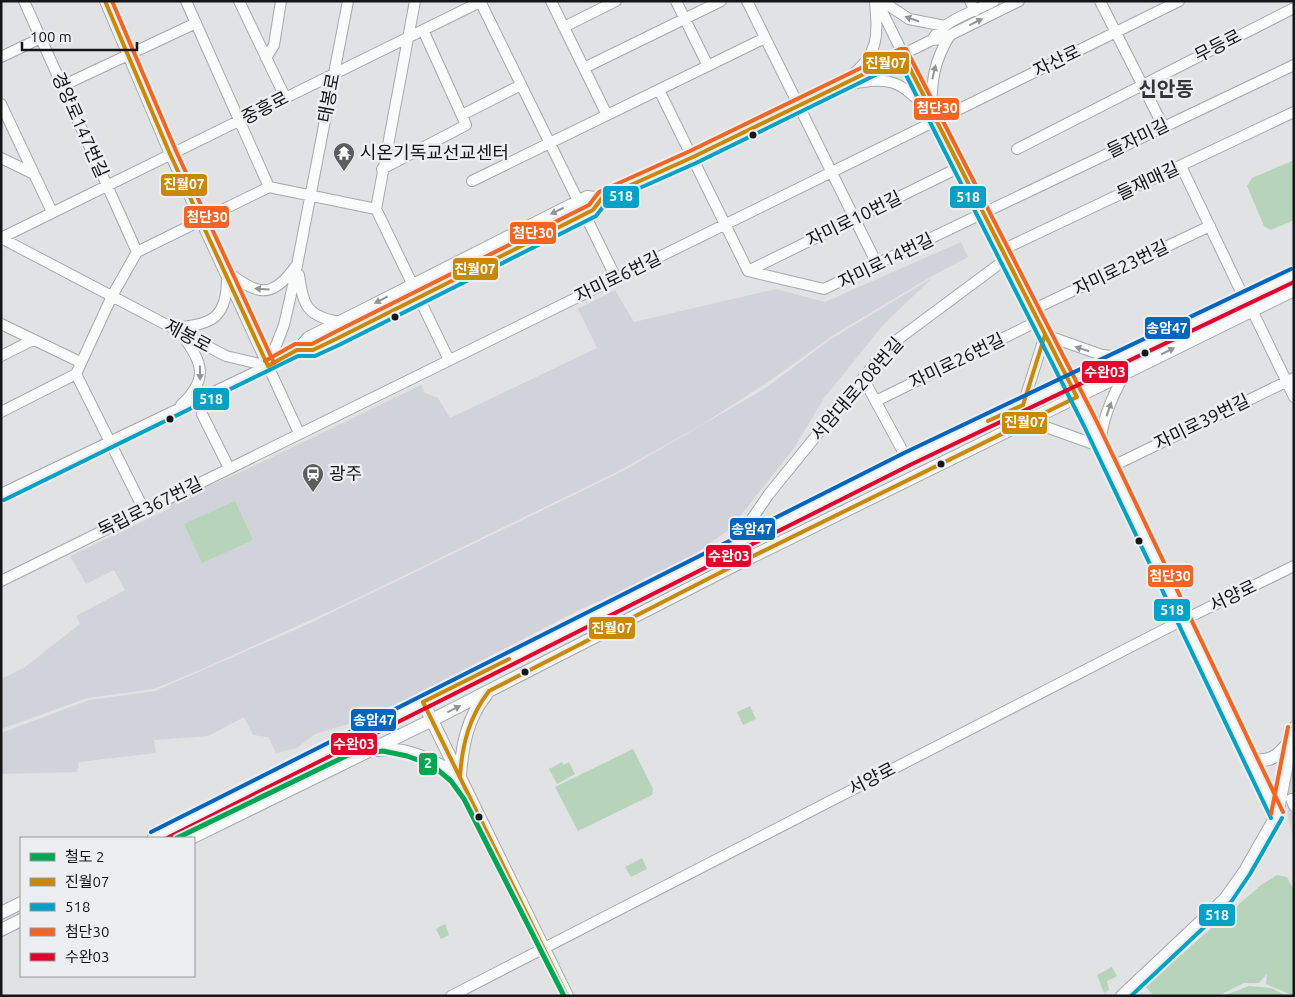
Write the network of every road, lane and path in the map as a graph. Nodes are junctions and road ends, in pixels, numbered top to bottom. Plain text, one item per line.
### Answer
1 (24, 1) edge
2 (105, 1) edge
3 (186, 1) edge
4 (239, 1) edge
5 (281, 1) edge
6 (348, 1) edge
7 (415, 1) edge
8 (480, 1) edge
9 (551, 1) edge
10 (676, 1) edge
11 (721, 1) edge
12 (747, 1) edge
13 (876, 1) edge
14 (882, 1) edge
15 (970, 1) edge
16 (994, 1) edge
17 (1019, 1) edge
18 (1100, 1) edge
19 (1179, 1) edge
20 (615, 2) edge
21 (1294, 8) edge
22 (975, 11) junction
23 (685, 19) junction
24 (196, 23) junction
25 (564, 27) junction
26 (423, 30) junction
27 (948, 30) junction
28 (1116, 32) junction
29 (41, 38) junction
30 (408, 38) junction
31 (765, 38) junction
32 (128, 53) junction
33 (903, 55) junction
34 (1, 57) edge
35 (266, 58) junction
36 (1294, 65) edge
37 (708, 66) junction
38 (584, 68) junction
39 (334, 73) junction
40 (521, 85) junction
41 (1142, 85) junction
42 (62, 86) junction
43 (839, 86) junction
44 (659, 90) junction
45 (285, 97) junction
46 (1, 104) edge
47 (798, 106) junction
48 (1294, 112) edge
49 (607, 115) junction
50 (934, 117) junction
51 (239, 120) junction
52 (464, 120) junction
53 (1163, 126) junction
54 (549, 143) junction
55 (1017, 148) dead end
56 (170, 154) junction
57 (1, 158) edge
58 (693, 158) junction
59 (1181, 166) junction
60 (960, 167) junction
61 (382, 169) junction
62 (831, 172) junction
63 (34, 174) junction
64 (472, 181) dead end
65 (107, 186) junction
66 (269, 187) junction
67 (310, 195) junction
68 (602, 198) junction
69 (578, 201) junction
70 (376, 209) junction
71 (52, 212) junction
72 (585, 214) junction
73 (984, 214) junction
74 (854, 219) junction
75 (200, 220) junction
76 (725, 224) junction
77 (1210, 226) junction
78 (1, 238) edge
79 (137, 252) junction
80 (1004, 254) junction
81 (297, 264) junction
82 (877, 264) junction
83 (222, 268) junction
84 (748, 271) junction
85 (1294, 275) edge
86 (227, 278) junction
87 (616, 278) junction
88 (410, 284) junction
89 (1294, 290) edge
90 (112, 296) junction
91 (418, 298) junction
92 (1244, 298) junction
93 (1032, 310) junction
94 (1252, 310) junction
95 (1038, 321) junction
96 (339, 322) junction
97 (1, 324) edge
98 (176, 330) junction
99 (1045, 335) junction
100 (33, 340) junction
101 (297, 350) junction
102 (1, 356) edge
103 (1122, 357) junction
104 (449, 360) junction
105 (80, 362) junction
106 (268, 366) junction
107 (1125, 373) junction
108 (76, 374) junction
109 (864, 378) junction
110 (1290, 380) edge
111 (1069, 382) junction
112 (1076, 397) junction
113 (1294, 397) edge
114 (876, 401) junction
115 (1023, 405) junction
116 (176, 411) junction
117 (1, 412) edge
118 (202, 414) dead end
119 (1029, 421) junction
120 (299, 433) junction
121 (111, 442) junction
122 (1102, 446) junction
123 (907, 459) junction
124 (1111, 467) junction
125 (229, 468) junction
126 (1, 494) edge
127 (144, 510) junction
128 (734, 545) junction
129 (1294, 566) edge
130 (1, 581) edge
131 (1183, 620) junction
132 (489, 691) junction
133 (423, 702) junction
134 (432, 720) junction
135 (1293, 733) edge
136 (369, 751) junction
137 (1250, 759) junction
138 (460, 777) junction
139 (1277, 815) junction
140 (156, 837) edge
141 (193, 837) edge
142 (20, 904) edge
143 (1, 913) edge
144 (20, 920) edge
145 (1, 930) edge
146 (544, 948) junction
147 (452, 996) edge
148 (567, 996) edge
149 (1122, 996) edge

1 - 29 street, 경양로147번길
2 - 32 street
3 - 24 street
4 - 35 street
5 - 35 street
6 - 39 street, 태봉로
7 - 30 street
8 - 26 street, 중흥로
8 - 40 street
9 - 25 street
10 - 23 street
11 - 23 street
12 - 31 street
13 - 33 street
13 - 43 street
27 -> 14 street
15 - 22 street
16 - 22 street
27 -> 17 street
18 - 28 street
19 - 28 street, 자산로
20 - 25 street
21 - 41 street, 무등로
22 - 27 street
23 - 37 street
23 - 38 street
24 - 32 street
24 - 51 street
25 - 38 street
26 - 30 street, 중흥로
26 - 52 street
27 - 33 street
50 -> 27 street
28 - 41 street
28 - 50 street, 자산로
29 - 34 street
29 - 42 street, 경양로147번길
30 - 39 street, 중흥로
30 - 61 street
31 - 37 street
31 - 47 street
32 - 42 street
32 - 56 street
33 - 43 street
33 - 50 street
35 - 45 street
36 - 53 street, 들자미길
37 - 44 street
38 - 49 street
39 - 45 street, 중흥로
39 - 67 street, 태봉로
40 - 52 street
40 - 54 street
41 - 53 street
41 - 55 street, 무등로
42 - 65 street, 경양로147번길
43 - 47 street
43 - 50 street
44 - 49 street
44 - 58 street
45 - 51 street, 중흥로
46 - 63 street
47 - 58 street
47 - 62 street
48 - 59 street, 들재매길
49 - 54 street
50 - 60 street
50 - 62 street, 자미로6번길
51 - 56 street, 중흥로
51 - 66 street
52 - 61 street
53 - 73 street, 들자미길
54 - 64 street
54 - 69 street
56 - 65 street, 중흥로
56 - 75 street
57 - 63 street
58 - 68 street
58 - 76 street
59 - 77 street
59 - 80 street, 들재매길
60 - 73 street
60 - 74 street, 자미로10번길
61 - 70 street
62 - 74 street
62 - 76 street, 자미로6번길
63 - 71 street
65 - 71 street, 중흥로
65 - 79 street
66 - 67 street
66 - 75 street
67 - 70 street
67 - 81 street, 태봉로
68 - 69 street
68 - 72 street
69 - 72 street
69 -> 88 street
70 - 88 street
71 - 78 street, 중흥로
72 - 87 street
72 - 91 street
73 - 80 street
73 - 82 street, 자미로14번길
74 - 82 street
74 - 84 street, 자미로10번길
75 - 79 street
75 - 83 street
76 - 84 street
76 - 87 street, 자미로6번길
77 - 92 street
77 - 93 street, 자미로23번길
78 - 90 street, 제봉로
79 - 90 street
80 - 93 street
80 - 109 street, 서암대로208번길
81 -> 83 street
81 - 96 street
81 - 106 street, 태봉로
82 - 84 street, 자미로14번길
83 - 86 street
85 - 92 main road
86 - 98 street
86 - 106 street
87 - 104 street, 자미로6번길
88 - 91 street
88 -> 96 street
89 - 94 main road
90 - 98 street, 제봉로
90 - 105 street
91 - 101 street
91 - 104 street
92 - 103 main road
93 - 95 street
107 -> 94 main road
94 - 110 street
95 - 99 street
95 - 114 street, 자미로26번길
96 - 101 street
97 - 100 street
98 - 106 street, 제봉로
98 -> 116 street
103 -> 99 street
99 - 111 street
99 - 115 street
100 - 102 street
100 - 105 street
101 - 106 street
103 - 111 main road
104 - 120 street, 자미로6번길
105 - 108 street
106 - 116 street
106 - 120 street
107 - 112 main road
122 -> 107 street
108 - 117 street
108 - 121 street
109 - 114 street
109 - 128 street, 서암대로208번길
110 - 113 street
110 - 124 street, 자미로39번길
111 - 112 street
111 - 115 main road
112 - 119 main road
112 - 122 street
114 - 123 street
115 - 123 main road
116 - 121 street
118 - 125 street
119 - 122 street
119 - 132 main road
120 - 125 street, 독립로367번길
121 - 126 street
121 - 127 street
122 - 124 street
123 - 128 main road
124 - 131 street
125 - 127 street, 독립로367번길
127 - 130 street, 독립로367번길
128 - 133 main road
129 - 131 street, 서양로
131 - 137 street
131 - 146 street, 서양로
134 -> 132 main road
132 - 138 main road
133 - 134 main road
133 - 140 main road
134 - 136 main road
134 - 138 main road
135 - 137 main road
135 - 139 main road
136 - 138 main road
136 - 141 main road
137 - 139 main road
138 - 146 main road
139 - 149 main road
142 - 143 main road
144 - 145 main road
146 - 147 street, 서양로
146 - 148 main road

